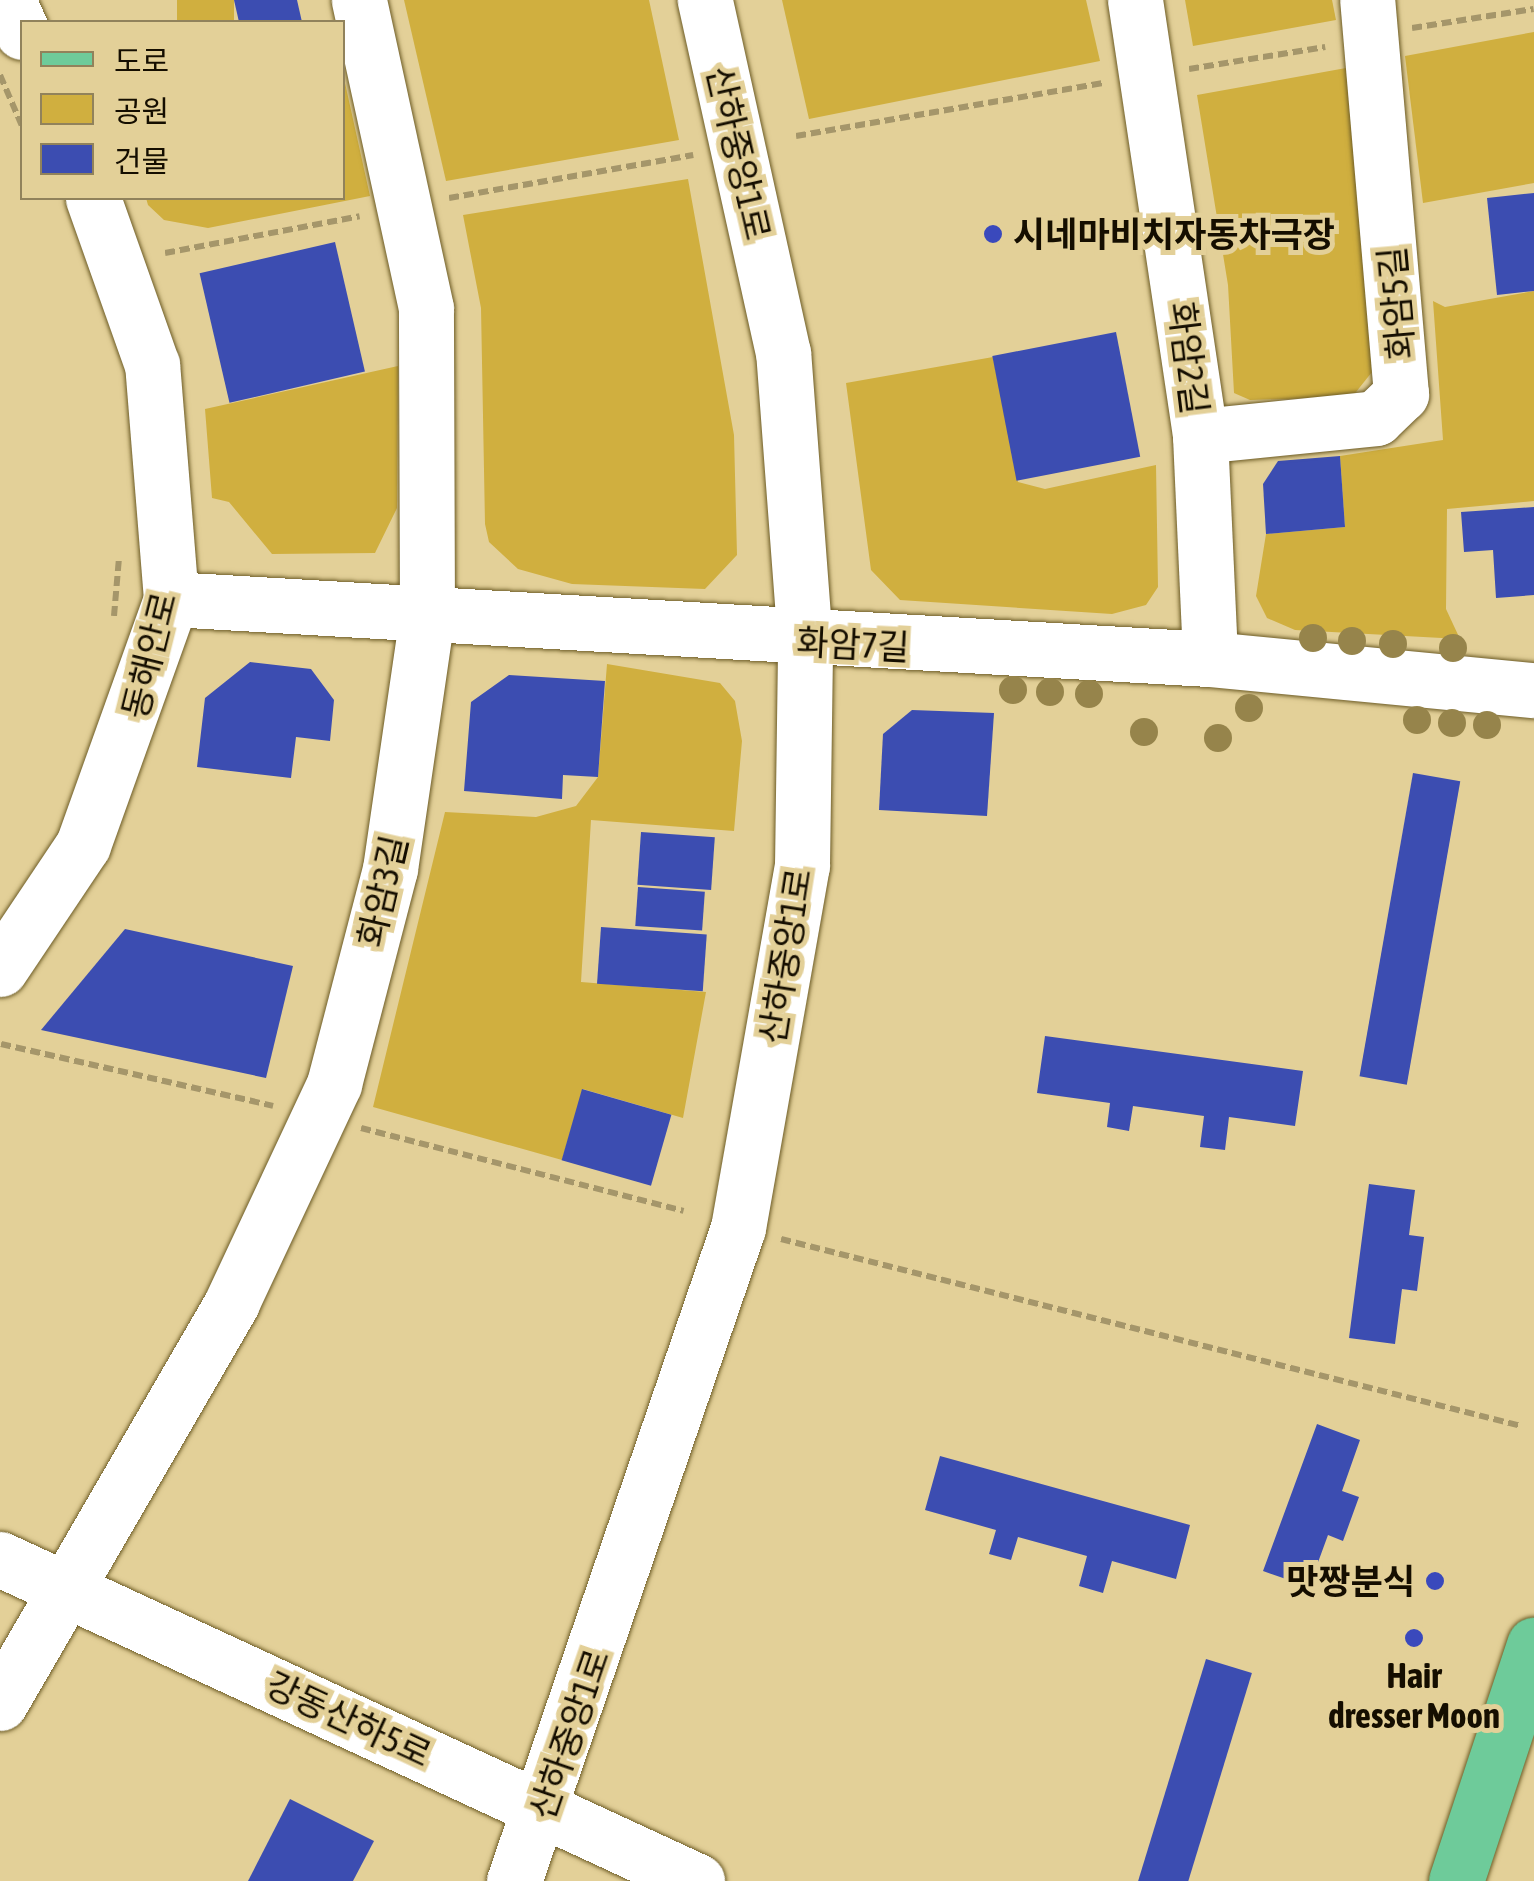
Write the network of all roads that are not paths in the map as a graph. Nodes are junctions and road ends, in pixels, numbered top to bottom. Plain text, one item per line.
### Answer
1 (8, 0) edge
2 (359, 0) edge
3 (705, 0) edge
4 (1135, 0) edge
5 (1380, 16) edge
6 (20, 27) edge
7 (94, 200) edge
8 (1200, 436) junction
9 (171, 600) junction
10 (427, 614) junction
11 (805, 642) junction
12 (1210, 659) junction
13 (1534, 690) edge
14 (0, 969) edge
15 (0, 1559) edge
16 (64, 1586) junction
17 (1534, 1645) edge
18 (0, 1703) edge
19 (544, 1810) junction
20 (514, 1881) edge
21 (697, 1881) edge
22 (1456, 1881) edge

1 - 6 street
2 - 10 street, 화암3길
3 - 11 street, 산하중앙1로
4 - 8 street, 화암2길
5 - 8 street, 화암5길
7 - 9 street, 동해안로
8 - 12 street, 화암2길
9 - 10 street, 화암7길
9 - 14 street, 동해안로
10 - 11 street, 화암7길
10 - 16 street, 화암3길
11 - 12 street, 화암7길
11 - 19 street, 산하중앙1로
12 - 13 street, 화암7길
15 - 16 street, 강동산하5로
16 - 18 street, 화암3길
16 - 19 street, 강동산하5로
17 - 22 main road
19 - 20 street, 산하중앙1로
19 - 21 street, 강동산하5로

